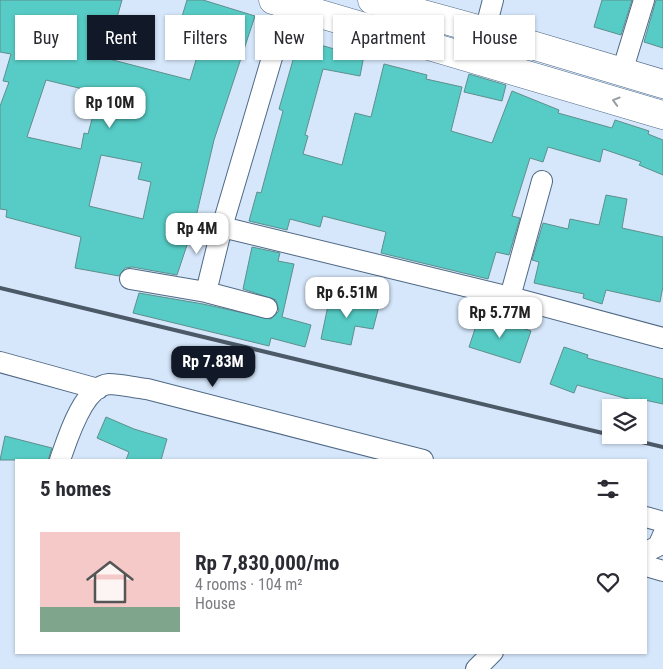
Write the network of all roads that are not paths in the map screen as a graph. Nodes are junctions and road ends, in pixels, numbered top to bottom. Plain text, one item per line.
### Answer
1 (372, 0) edge
2 (493, 0) edge
3 (644, 0) edge
4 (284, 1) edge
5 (489, 15) edge
6 (454, 22) edge
7 (535, 46) edge
8 (622, 72) junction
9 (663, 84) edge
10 (663, 115) edge
11 (542, 181) dead end
12 (222, 227) junction
13 (130, 279) dead end
14 (206, 292) junction
15 (510, 297) junction
16 (267, 308) dead end
17 (663, 338) edge
18 (0, 362) edge
19 (98, 389) junction
20 (60, 459) edge
21 (419, 459) edge
22 (647, 517) edge
23 (663, 522) edge
24 (663, 535) edge
25 (647, 552) edge
26 (647, 566) edge
27 (663, 571) edge
28 (491, 654) edge
29 (476, 669) edge

1 - 6 highway
2 - 5 street
3 - 8 street
10 -> 4 highway
4 - 12 street
7 - 8 highway
8 - 9 highway
11 - 15 street
12 - 14 street
12 - 15 street
13 - 14 street
14 - 16 street
15 - 17 street
18 - 19 street
19 - 20 street
19 - 21 street
22 - 23 street
24 - 25 street
26 - 27 street
28 - 29 street

